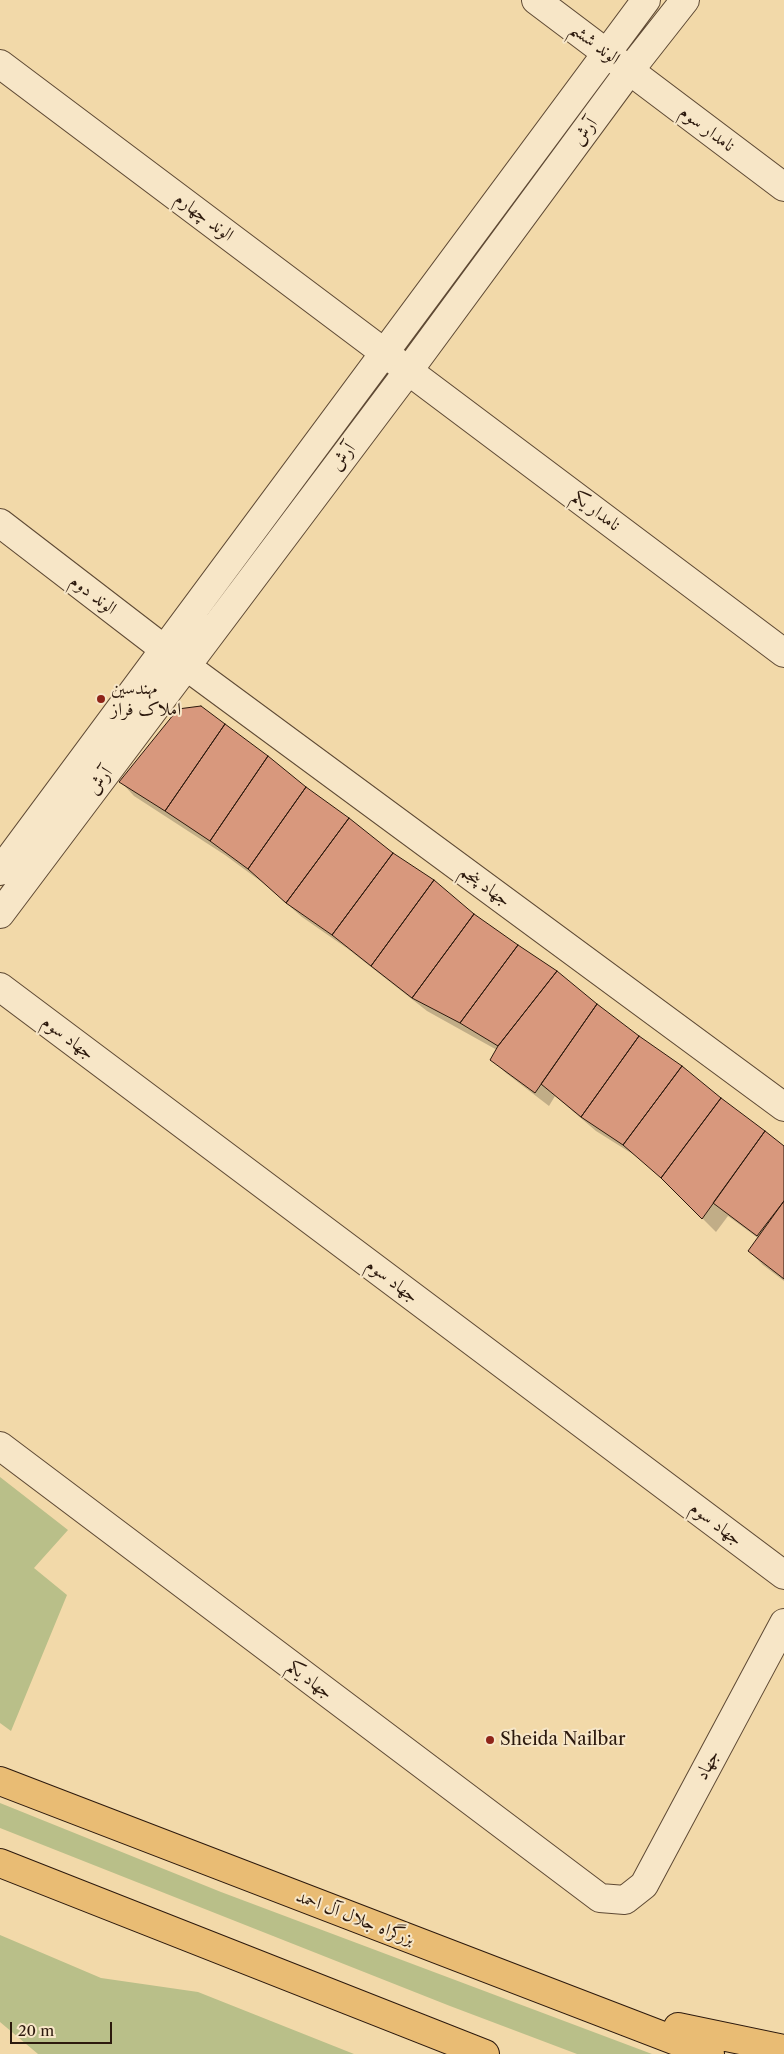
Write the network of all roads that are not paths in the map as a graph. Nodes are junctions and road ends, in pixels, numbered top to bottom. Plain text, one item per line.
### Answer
1 (536, 0) edge
2 (646, 0) edge
3 (685, 0) edge
4 (606, 52) junction
5 (0, 64) edge
6 (630, 70) junction
7 (784, 187) edge
8 (385, 353) junction
9 (409, 370) junction
10 (0, 523) edge
11 (165, 650) junction
12 (784, 653) edge
13 (186, 666) junction
14 (0, 871) edge
15 (0, 914) edge
16 (0, 987) edge
17 (784, 1106) edge
18 (0, 1446) edge
19 (784, 1575) edge
20 (784, 1623) edge
21 (0, 1766) edge
22 (11, 1785) edge
23 (0, 1863) edge
24 (625, 1900) joint
25 (590, 2009) junction
26 (784, 2049) edge
27 (485, 2054) edge
28 (710, 2054) edge

1 - 4 street, الوند ششم
2 - 4 street, آرش
3 - 6 street, آرش
4 - 6 street, الوند ششم
4 - 8 street, آرش
5 - 8 street, الوند چهارم
6 - 7 street, نامدار سوم
6 - 9 street, آرش
8 - 9 street, الوند چهارم
8 - 11 street, آرش
9 - 12 street, نامدار یکم
9 - 13 street, آرش
10 - 11 street, الوند دوم
11 - 13 street, الوند دوم
11 - 14 street, آرش
13 - 15 street, آرش
13 - 17 street, جهاد پنجم
16 - 19 street, جهاد سوم
18 - 24 street, جهاد یکم
20 - 24 street, جهاد
21 - 22 street
22 - 25 highway, بزرگراه جلال آل احمد
23 - 27 highway
25 - 26 highway
25 - 28 highway, بزرگراه جلال آل احمد

